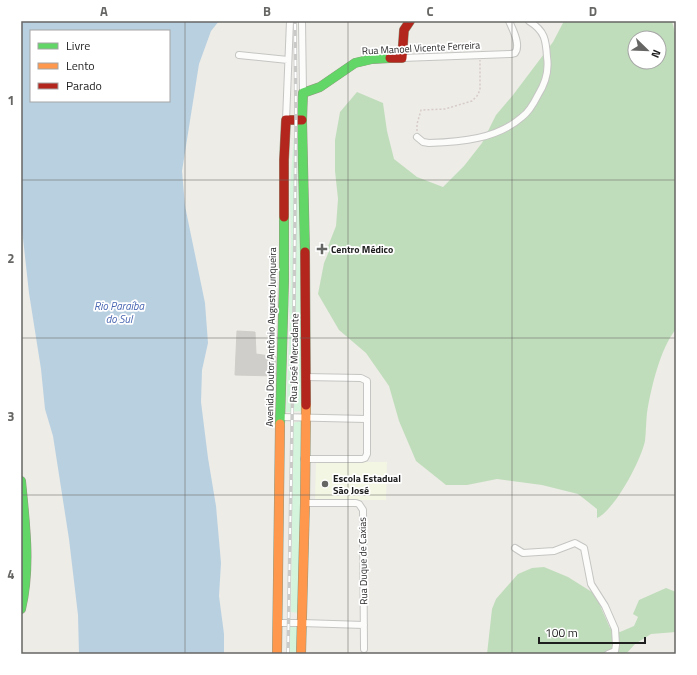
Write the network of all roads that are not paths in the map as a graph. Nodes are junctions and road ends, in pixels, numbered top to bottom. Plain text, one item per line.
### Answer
1 (290, 21) edge
2 (302, 21) edge
3 (410, 21) edge
4 (509, 21) edge
5 (529, 21) edge
6 (239, 55) dead end
7 (402, 58) junction
8 (288, 60) junction
9 (303, 93) junction
10 (286, 120) junction
11 (302, 120) junction
12 (417, 137) road end
13 (306, 377) junction
14 (281, 417) junction
15 (305, 417) junction
16 (366, 419) junction
17 (304, 459) junction
18 (21, 481) edge
19 (305, 503) junction
20 (515, 548) dead end
21 (21, 609) edge
22 (277, 623) junction
23 (302, 623) junction
24 (364, 625) junction
25 (364, 649) dead end
26 (277, 654) edge
27 (301, 654) edge
28 (608, 654) edge

1 - 8 street, Avenida Doutor Antônio Augusto Junqueira
2 - 9 street
3 - 7 main road
4 - 7 street, Rua Manoel Vicente Ferreira
5 - 12 street
6 - 8 street
7 - 9 main road, Rua Manoel Vicente Ferreira
8 - 10 street, Avenida Doutor Antônio Augusto Junqueira
9 - 11 main road, Rua José Mercadante
10 - 11 main road
10 - 14 main road, Avenida Doutor Antônio Augusto Junqueira
11 - 13 main road, Rua José Mercadante
13 - 15 main road, Rua José Mercadante
13 - 16 street
14 - 15 street
14 - 22 main road, Avenida Doutor Antônio Augusto Junqueira
15 - 16 street
15 - 17 main road, Rua José Mercadante
16 - 17 street
17 - 19 main road, Rua José Mercadante
18 - 21 main road
19 - 23 main road, Rua José Mercadante
19 - 24 street, Rua Duque de Caxias
20 - 28 street
22 - 23 street
22 - 26 main road, Avenida Doutor Antônio Augusto Junqueira
23 - 24 street
23 - 27 main road, Rua José Mercadante
24 - 25 street, Rua Duque de Caxias

